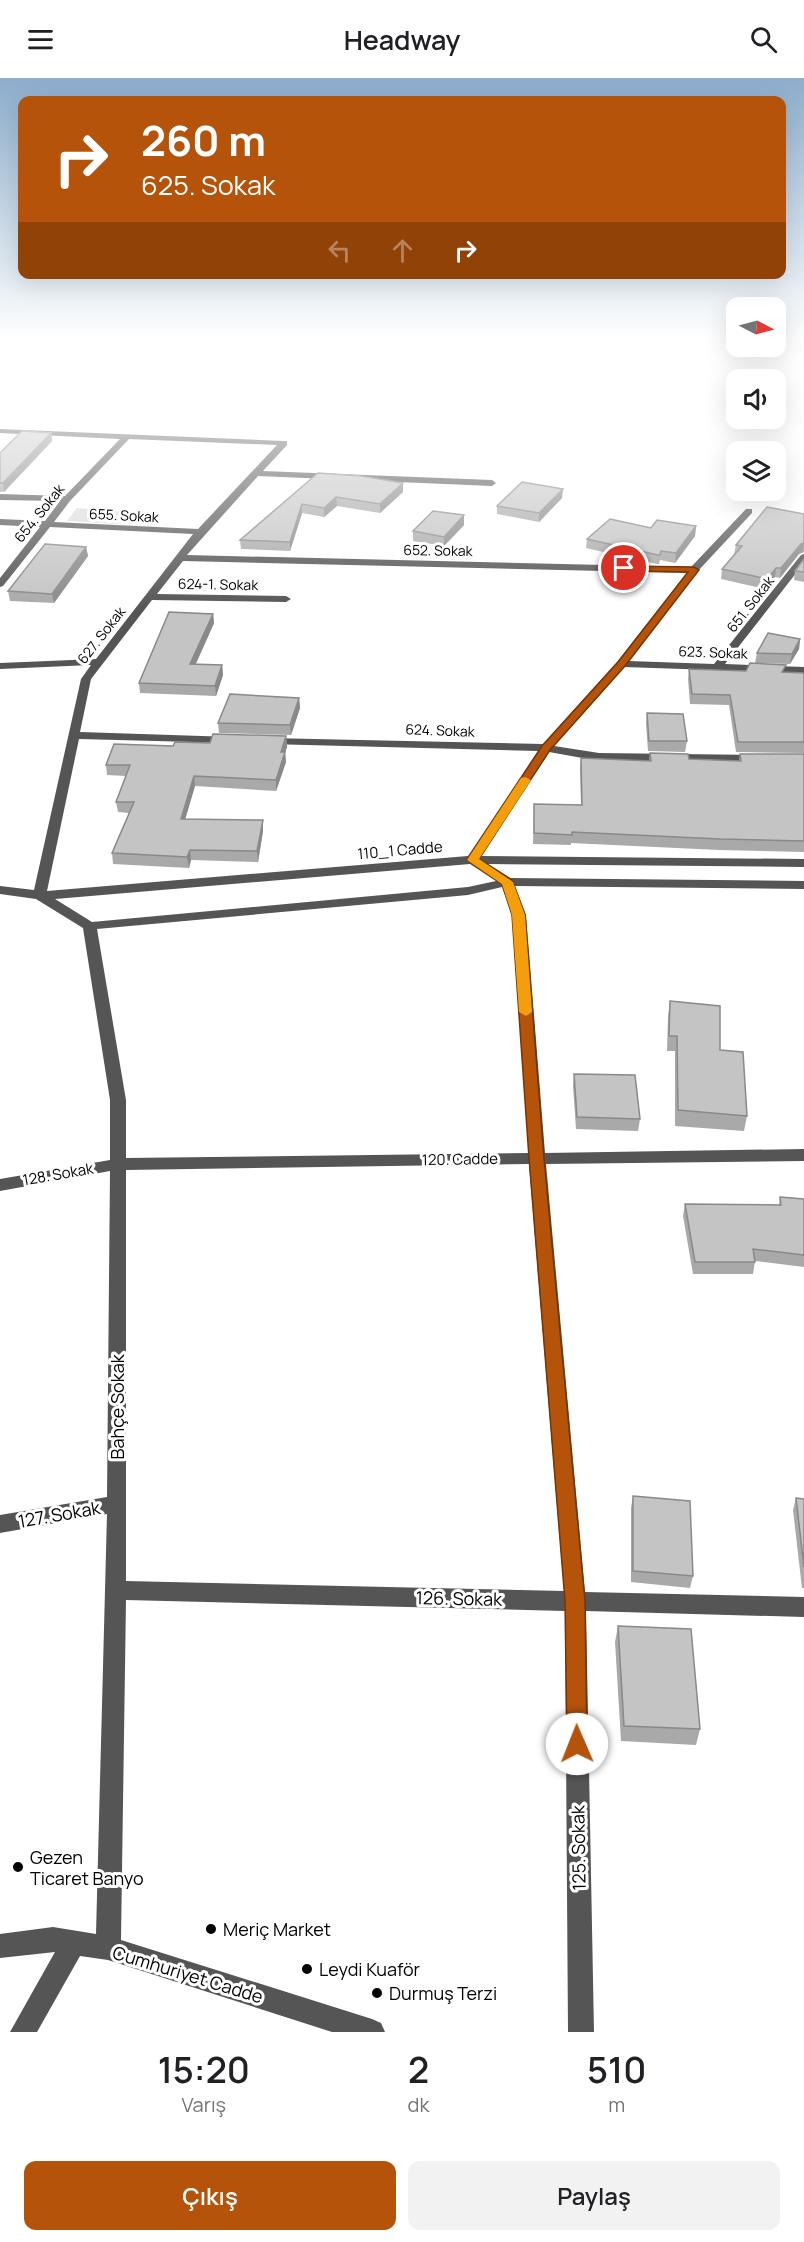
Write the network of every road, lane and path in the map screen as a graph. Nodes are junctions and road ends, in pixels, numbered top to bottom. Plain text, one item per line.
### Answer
1 (0, 431) edge
2 (127, 436) junction
3 (257, 473) junction
4 (492, 483) dead end
5 (0, 497) edge
6 (67, 499) junction
7 (749, 511) dead end
8 (0, 522) edge
9 (45, 524) junction
10 (201, 532) junction
11 (804, 557) edge
12 (181, 558) junction
13 (694, 570) junction
14 (0, 584) edge
15 (150, 597) junction
16 (286, 599) dead end
17 (98, 662) junction
18 (621, 664) junction
19 (0, 666) edge
20 (717, 667) junction
21 (804, 670) edge
22 (74, 735) junction
23 (546, 748) junction
24 (770, 759) edge
25 (472, 860) junction
26 (804, 863) edge
27 (507, 882) junction
28 (804, 885) edge
29 (0, 890) edge
30 (40, 895) junction
31 (90, 926) junction
32 (804, 1155) edge
33 (537, 1158) junction
34 (117, 1164) junction
35 (0, 1185) edge
36 (117, 1504) junction
37 (0, 1524) edge
38 (114, 1590) junction
39 (575, 1601) junction
40 (804, 1607) edge
41 (74, 1942) junction
42 (0, 1946) edge
43 (108, 1948) junction
44 (23, 2032) edge
45 (372, 2032) edge
46 (581, 2032) edge

1 - 2 street
2 - 3 street, 627. Sokak
2 - 6 street, 654. Sokak
3 - 4 street
3 - 10 street, 627. Sokak
5 - 6 street
6 - 9 street, 654. Sokak
7 - 13 street
8 - 9 street, 655. Sokak
9 - 10 street, 655. Sokak
9 - 14 street, 654. Sokak
10 - 12 street, 627. Sokak
11 - 20 street, 651. Sokak
12 - 13 street, 652. Sokak
12 - 15 street, 627. Sokak
13 - 18 street
15 - 16 street, 624-1. Sokak
15 - 17 street, 627. Sokak
17 - 19 street
17 - 22 street, 627. Sokak
18 - 20 street, 623. Sokak
18 - 23 street
20 - 21 street, 623. Sokak
22 - 23 street, 624. Sokak
22 - 30 street, 627. Sokak
23 - 24 street, 624. Sokak
23 - 25 street
25 - 26 street, 110_1 Cadde
25 - 27 street
25 - 30 street, 110_1 Cadde
27 - 28 street
27 - 31 street
27 - 33 street, 125. Sokak
29 - 30 street, 110_1 Cadde
30 - 31 street
31 - 34 street, Bahçe Sokak
32 - 33 street, 120. Cadde
33 - 34 street, 120. Cadde
33 - 39 street, 125. Sokak
34 - 35 street, 128. Sokak
34 - 36 street, Bahçe Sokak
36 - 37 street, 127. Sokak
36 - 38 street, Bahçe Sokak
38 - 39 street, 126. Sokak
38 - 43 street, Bahçe Sokak
39 - 40 street, 126. Sokak
39 - 46 street, 125. Sokak
41 - 42 street, Cumhuriyet Cadde
41 - 43 street, Cumhuriyet Cadde
41 - 44 street
43 - 45 street, Cumhuriyet Cadde

